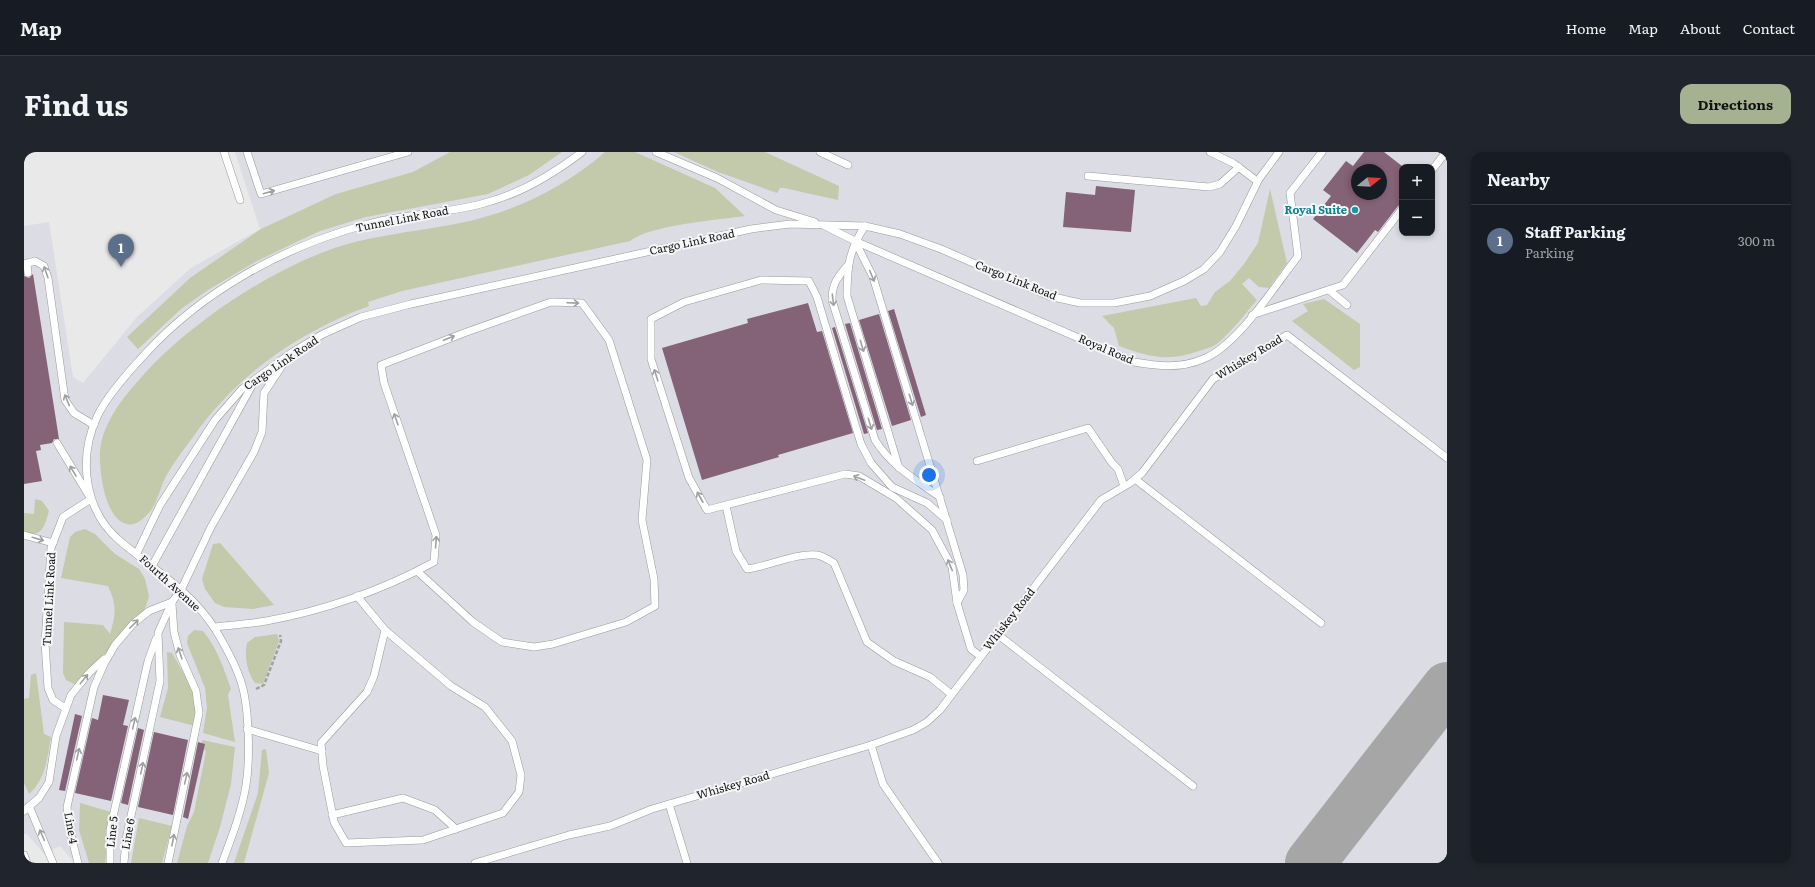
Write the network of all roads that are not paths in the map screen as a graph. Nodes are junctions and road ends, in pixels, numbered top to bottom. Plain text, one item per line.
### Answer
1 (224, 152) edge
2 (247, 152) edge
3 (408, 152) edge
4 (582, 152) edge
5 (820, 152) edge
6 (1210, 152) edge
7 (1279, 152) edge
8 (1322, 152) edge
9 (1446, 152) edge
10 (658, 153) edge
11 (848, 165) dead end
12 (1435, 166) edge
13 (1239, 167) junction
14 (1088, 176) dead end
15 (1257, 181) junction
16 (240, 200) dead end
17 (1399, 213) edge
18 (823, 225) junction
19 (865, 226) junction
20 (855, 241) junction
21 (25, 264) edge
22 (847, 266) junction
23 (28, 273) dead end
24 (1329, 290) junction
25 (1347, 305) dead end
26 (1252, 316) junction
27 (291, 353) junction
28 (256, 379) junction
29 (94, 425) junction
30 (57, 442) dead end
31 (1447, 458) edge
32 (977, 460) dead end
33 (899, 468) junction
34 (1135, 479) junction
35 (1124, 486) junction
36 (940, 497) junction
37 (91, 500) junction
38 (726, 506) junction
39 (947, 520) junction
40 (24, 535) edge
41 (53, 543) junction
42 (137, 553) junction
43 (152, 566) junction
44 (418, 571) junction
45 (181, 590) junction
46 (357, 596) junction
47 (172, 602) junction
48 (956, 603) junction
49 (1321, 623) dead end
50 (214, 627) junction
51 (385, 630) junction
52 (158, 633) junction
53 (997, 634) junction
54 (110, 655) junction
55 (980, 656) junction
56 (952, 694) junction
57 (65, 708) junction
58 (247, 729) junction
59 (871, 745) junction
60 (322, 751) junction
61 (1193, 786) dead end
62 (669, 804) junction
63 (26, 809) edge
64 (332, 815) junction
65 (456, 829) junction
66 (24, 855) edge
67 (27, 863) edge
68 (53, 863) edge
69 (78, 863) edge
70 (110, 863) edge
71 (124, 863) edge
72 (168, 863) edge
73 (222, 863) edge
74 (475, 863) edge
75 (687, 863) edge
76 (938, 863) edge

1 - 16 lane
2 -> 3 lane
4 - 29 lane, Tunnel Link Road
5 - 11 lane
6 - 13 lane
7 - 15 lane, Cargo Link Road
8 - 26 lane, Royal Road
9 - 12 lane
10 - 18 lane, Royal Road
13 - 14 lane
13 - 15 lane
15 - 19 lane, Cargo Link Road
17 - 24 lane
18 - 19 lane, Cargo Link Road
18 - 20 lane, Royal Road
18 - 27 lane, Cargo Link Road
19 - 20 lane
20 - 22 lane
20 - 26 lane, Royal Road
20 -> 36 lane
21 - 23 lane
29 -> 21 lane
22 -> 33 lane
22 -> 33 lane
24 - 25 lane
24 - 26 lane
27 - 28 lane, Cargo Link Road
27 - 45 lane, Line 5
28 - 42 lane, Cargo Link Road
28 - 43 lane
29 - 37 lane, Tunnel Link Road
37 -> 30 lane
31 - 34 lane, Whiskey Road
32 - 35 lane
33 - 36 lane
34 - 35 lane, Whiskey Road
34 - 49 lane
35 - 53 lane, Whiskey Road
36 - 39 lane
37 - 41 lane, Tunnel Link Road
37 - 42 lane, Tunnel Link Road
38 -> 39 lane
48 -> 38 lane
38 - 56 lane
39 - 48 lane
40 -> 41 lane
41 - 57 lane, Tunnel Link Road
42 - 43 lane, Fourth Avenue
43 - 45 lane, Fourth Avenue
44 -> 44 lane
44 - 46 lane
45 - 47 lane, Line 5
45 - 50 lane, Fourth Avenue
46 - 50 lane
46 - 51 lane
47 - 52 lane, Line 5
54 -> 47 lane
72 -> 47 lane
48 - 55 lane
50 - 58 lane, Fourth Avenue
51 - 60 lane
51 - 65 lane
70 -> 52 lane, Line 5
71 -> 52 lane, Line 6
53 - 55 lane, Whiskey Road
53 - 61 lane
57 -> 54 lane
69 -> 54 lane, Line 4
55 - 56 lane, Whiskey Road
56 - 59 lane, Whiskey Road
57 - 63 lane
58 - 60 lane
58 - 73 lane, Fourth Avenue
59 - 62 lane, Whiskey Road
59 - 76 lane
60 - 64 lane
62 - 74 lane, Whiskey Road
62 - 75 lane
68 -> 63 lane
64 - 65 lane
64 - 65 lane
66 - 67 lane

